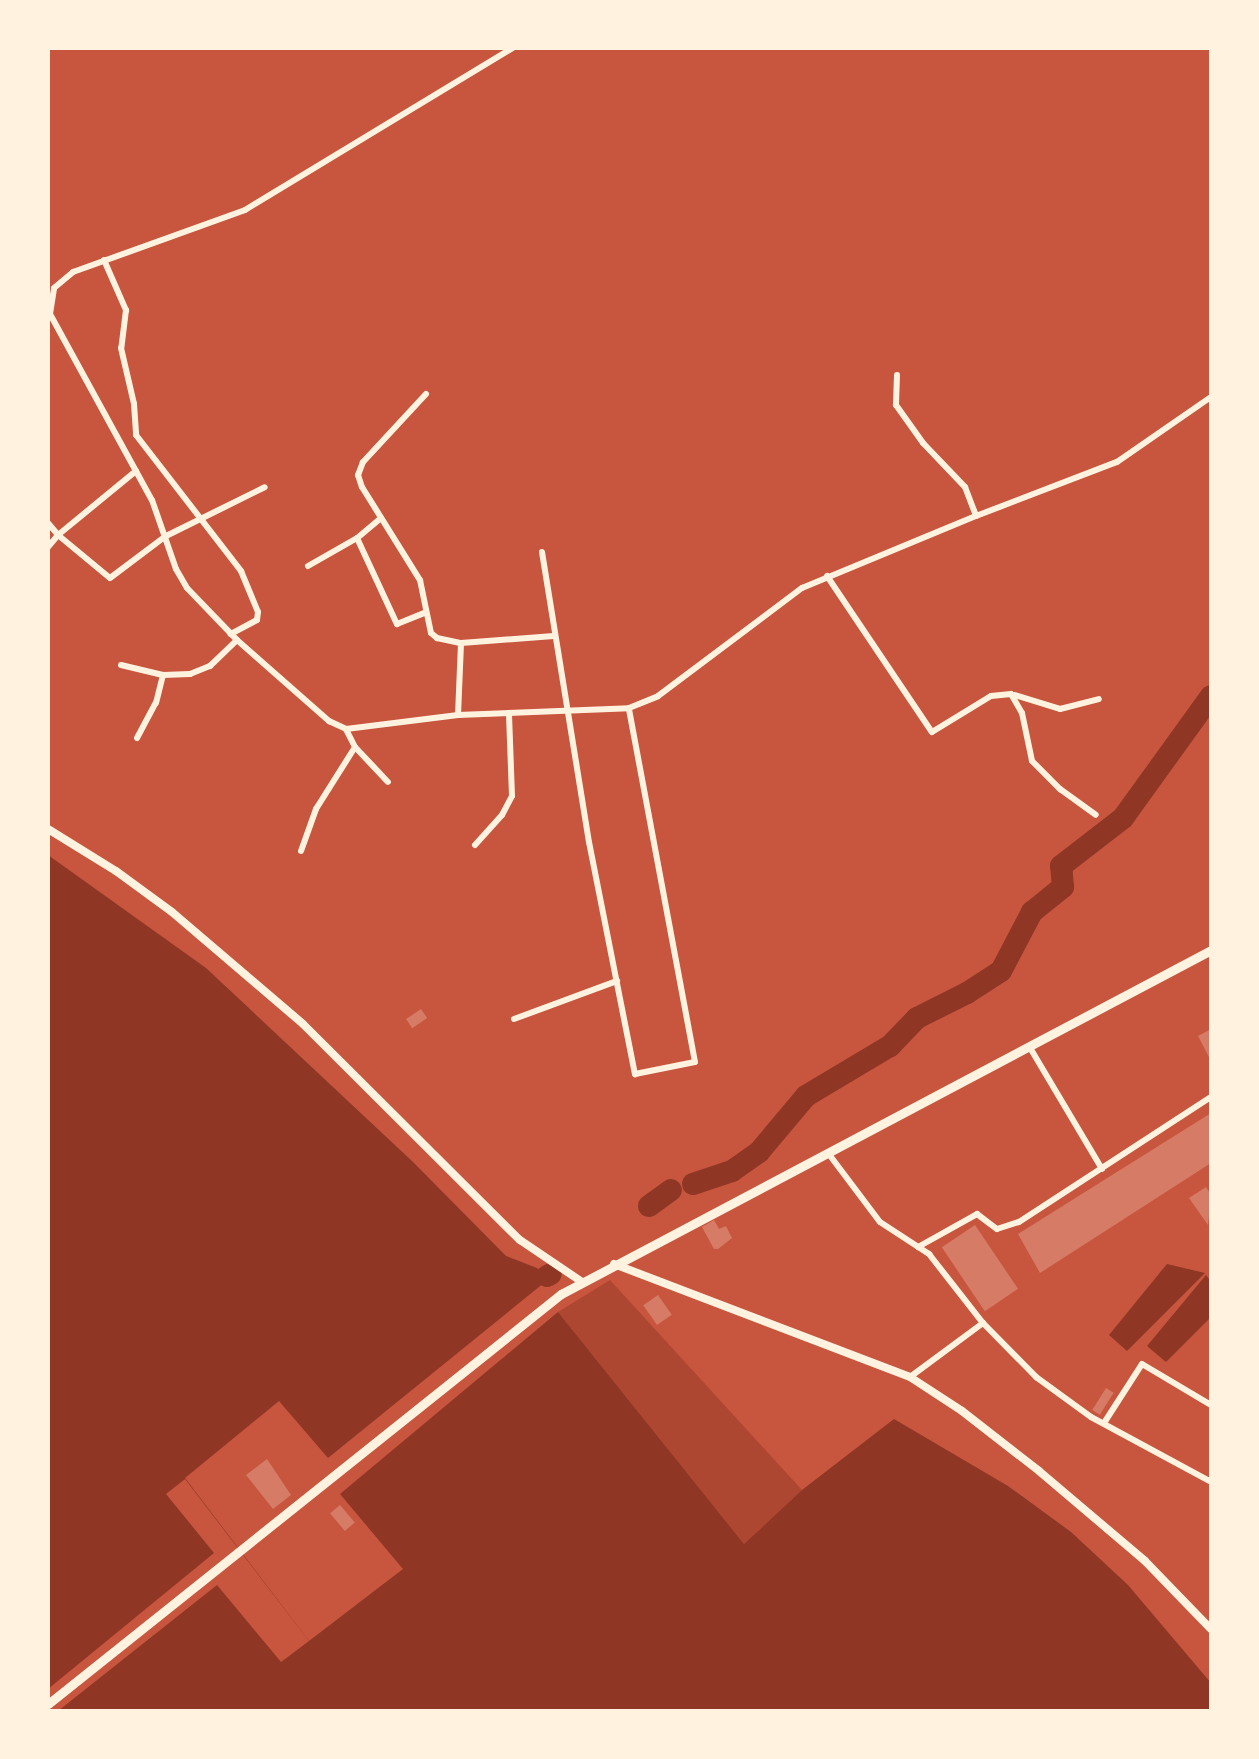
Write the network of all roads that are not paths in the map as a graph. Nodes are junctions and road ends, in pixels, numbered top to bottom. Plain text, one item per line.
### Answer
1 (513, 48) edge
2 (104, 260) junction
3 (49, 314) edge
4 (897, 375) dead end
5 (426, 394) dead end
6 (1211, 397) edge
7 (136, 471) junction
8 (265, 487) dead end
9 (976, 516) junction
10 (381, 518) junction
11 (198, 519) junction
12 (48, 523) edge
13 (58, 535) junction
14 (166, 536) junction
15 (357, 538) junction
16 (48, 547) edge
17 (542, 552) dead end
18 (308, 566) dead end
19 (827, 576) junction
20 (426, 612) junction
21 (554, 636) junction
22 (234, 637) junction
23 (461, 643) junction
24 (121, 665) dead end
25 (163, 675) junction
26 (1011, 694) junction
27 (1099, 699) dead end
28 (629, 708) junction
29 (571, 712) junction
30 (509, 713) junction
31 (458, 715) junction
32 (346, 729) junction
33 (137, 738) dead end
34 (355, 747) junction
35 (388, 782) dead end
36 (1096, 815) dead end
37 (48, 829) edge
38 (475, 845) dead end
39 (301, 851) dead end
40 (1211, 950) edge
41 (617, 981) junction
42 (514, 1019) dead end
43 (1029, 1046) junction
44 (1211, 1097) edge
45 (828, 1153) junction
46 (1102, 1169) junction
47 (918, 1247) junction
48 (614, 1264) junction
49 (582, 1282) junction
50 (983, 1323) junction
51 (910, 1377) junction
52 (1211, 1405) edge
53 (1104, 1423) junction
54 (1210, 1481) edge
55 (1211, 1629) edge
56 (48, 1704) edge

1 - 2 street
2 - 3 street
2 - 11 street
3 - 7 street
4 - 9 street
5 - 10 street
6 - 9 street
7 - 13 street
7 - 14 street
8 - 11 street
9 - 19 street
10 - 15 street
10 - 20 street
11 - 14 street
11 - 22 street
12 - 13 street
13 - 14 street
13 - 16 street
14 - 22 street
15 - 18 street
15 - 20 street
17 - 21 street
19 - 26 street
19 - 28 street
20 - 23 street
21 - 23 street
21 - 29 street
22 - 25 street
22 - 32 street
23 - 31 street
24 - 25 street
25 - 33 street
26 - 27 street
26 - 36 street
28 - 29 street
28 - 41 street
29 - 30 street
29 - 41 street
30 - 31 street
30 - 38 street
31 - 32 street
32 - 34 street
34 - 35 street
34 - 39 street
37 - 49 street
40 - 43 main road
41 - 42 street
43 - 45 main road
43 - 46 street
44 - 46 street
45 - 47 street
45 - 48 main road
46 - 47 street
47 - 50 street
48 - 49 main road
48 - 51 street
49 - 56 main road
50 - 51 street
50 - 53 street
51 - 55 street
52 - 53 street
53 - 54 street

